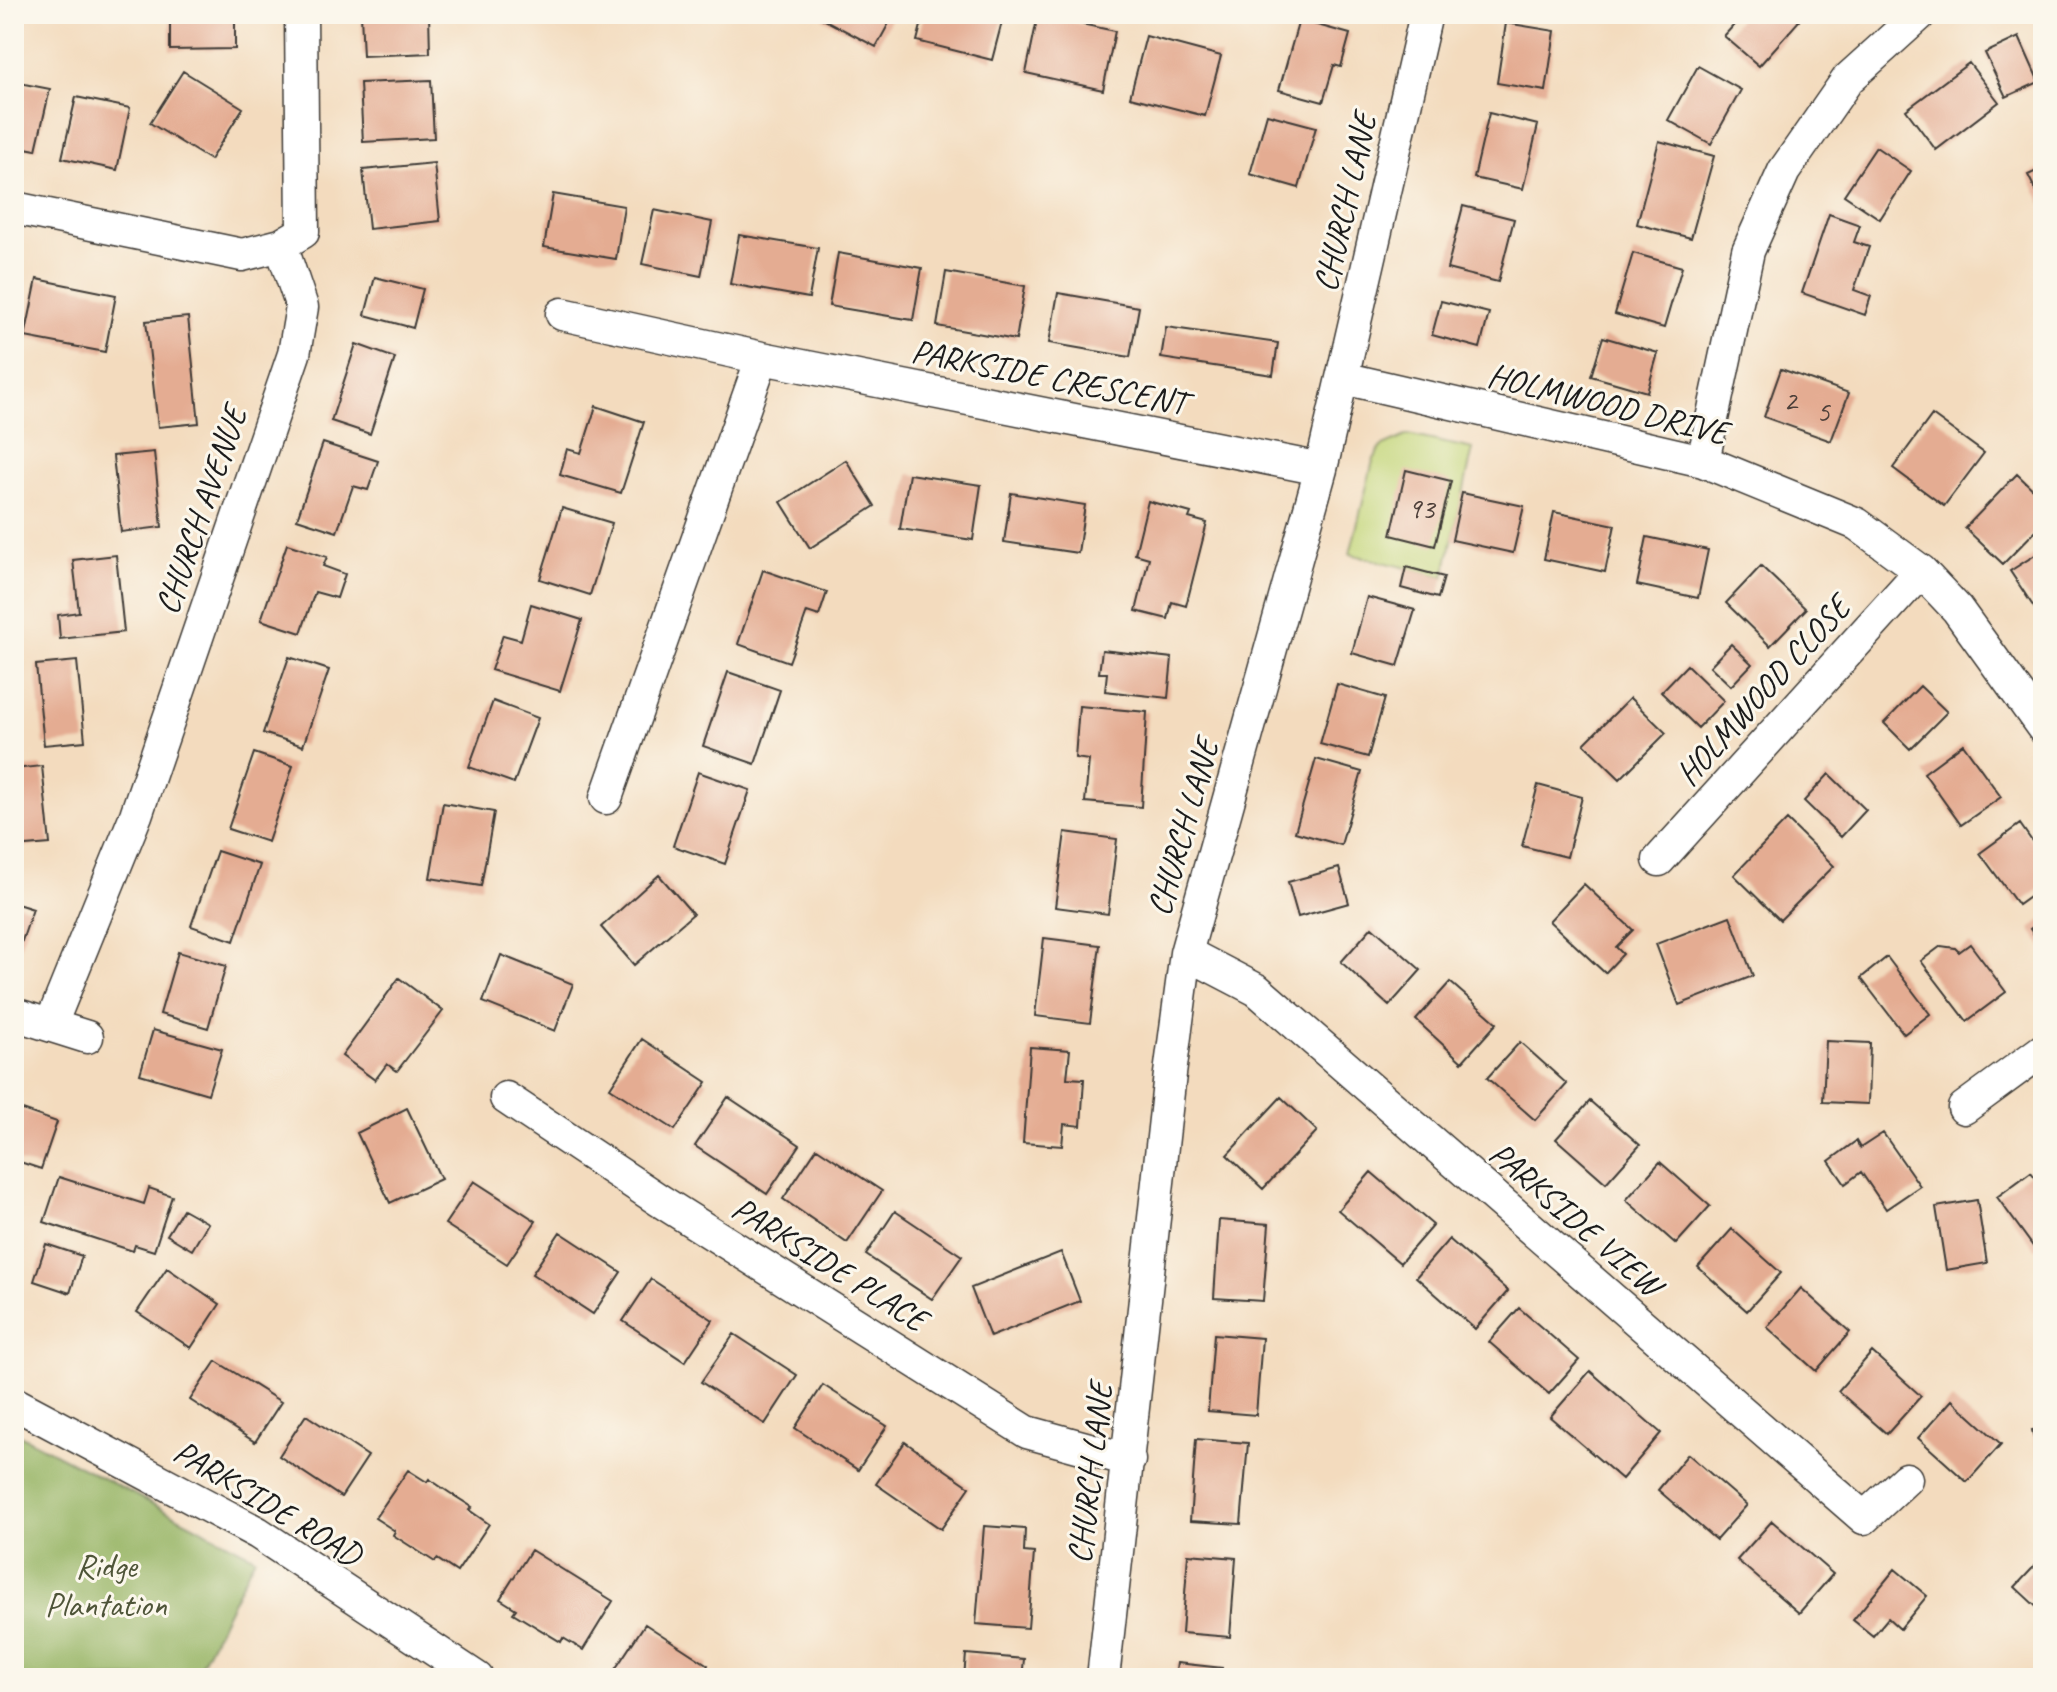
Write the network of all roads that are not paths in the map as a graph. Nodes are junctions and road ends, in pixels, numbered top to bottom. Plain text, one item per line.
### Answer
1 (301, 14) edge
2 (1426, 14) edge
3 (1920, 14) edge
4 (14, 208) edge
5 (281, 245) junction
6 (562, 314) dead end
7 (762, 358) junction
8 (1343, 378) junction
9 (1703, 461) junction
10 (1321, 469) junction
11 (1921, 571) junction
12 (2043, 728) edge
13 (606, 798) dead end
14 (1659, 860) dead end
15 (1186, 953) junction
16 (14, 1014) edge
17 (51, 1024) junction
18 (87, 1037) dead end
19 (2043, 1050) edge
20 (506, 1098) dead end
21 (1964, 1108) dead end
22 (14, 1403) edge
23 (1129, 1460) junction
24 (1906, 1479) dead end
25 (477, 1678) edge
26 (1103, 1678) edge

1 - 5 street
2 - 8 street, CHURCH LANE
3 - 9 street
4 - 5 street
5 - 17 street, CHURCH AVENUE
6 - 7 street, PARKSIDE CRESCENT
7 - 10 street, PARKSIDE CRESCENT
7 - 13 street
8 - 9 street, HOLMWOOD DRIVE
8 - 10 street, CHURCH LANE
9 - 11 street, HOLMWOOD DRIVE
10 - 15 street, CHURCH LANE
11 - 12 street, HOLMWOOD DRIVE
11 - 14 street, HOLMWOOD CLOSE
15 - 23 street, CHURCH LANE
15 - 24 street, PARKSIDE VIEW
16 - 17 street
17 - 18 street
19 - 21 street
20 - 23 street, PARKSIDE PLACE
22 - 25 street, PARKSIDE ROAD
23 - 26 street, CHURCH LANE

